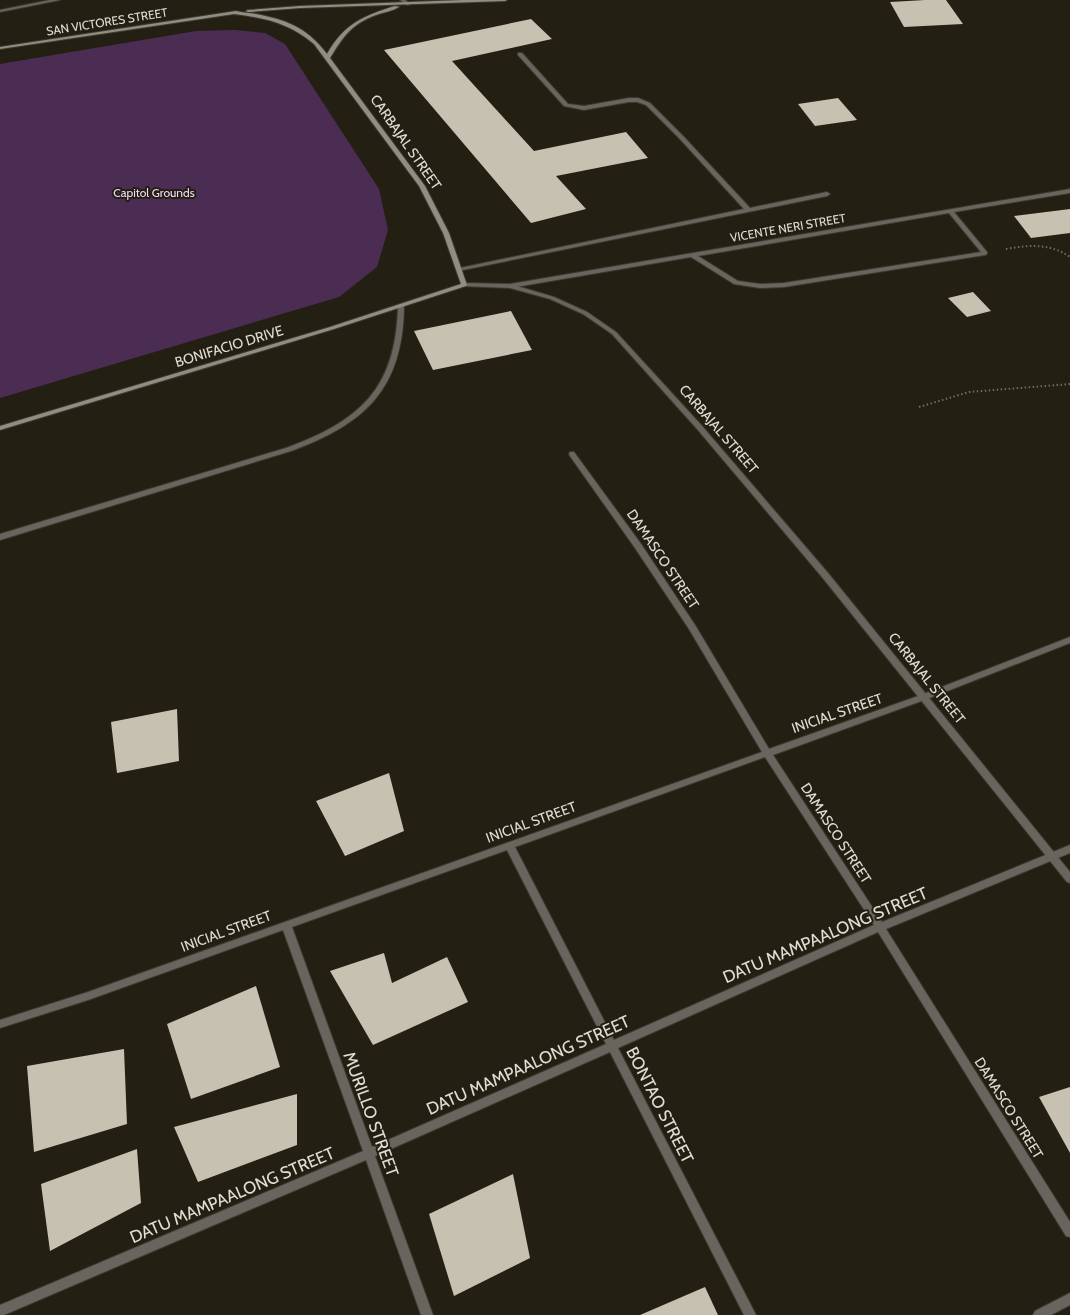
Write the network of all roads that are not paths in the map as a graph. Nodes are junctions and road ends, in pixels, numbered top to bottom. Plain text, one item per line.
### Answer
1 (58, 0) edge
2 (402, 0) edge
3 (504, 0) edge
4 (409, 4) junction
5 (0, 11) edge
6 (232, 12) junction
7 (0, 48) edge
8 (520, 54) dead end
9 (328, 57) junction
10 (1070, 191) edge
11 (827, 194) dead end
12 (748, 210) junction
13 (950, 212) junction
14 (692, 255) junction
15 (460, 270) junction
16 (464, 284) junction
17 (510, 286) junction
18 (401, 306) junction
19 (0, 428) edge
20 (572, 454) dead end
21 (0, 537) edge
22 (1070, 640) edge
23 (924, 697) junction
24 (767, 753) junction
25 (509, 845) junction
26 (1070, 850) edge
27 (1052, 857) junction
28 (1070, 879) edge
29 (286, 925) junction
30 (880, 927) junction
31 (0, 1024) edge
32 (612, 1046) junction
33 (368, 1154) junction
34 (1070, 1232) edge
35 (1070, 1299) edge
36 (0, 1311) edge
37 (427, 1315) edge
38 (750, 1315) edge
39 (1039, 1315) edge

1 - 5 street
2 - 4 street
3 - 4 main road, SAN VICTORES STREET
4 - 6 main road, SAN VICTORES STREET
4 - 9 main road
6 - 7 main road, SAN VICTORES STREET
6 - 9 main road, CARBAJAL STREET
8 - 12 street
9 - 15 main road, CARBAJAL STREET
10 - 13 street, VICENTE NERI STREET
11 - 12 street
12 - 15 street
13 - 14 street, VICENTE NERI STREET
13 - 14 street
14 - 17 street, VICENTE NERI STREET
15 - 16 main road, CARBAJAL STREET
16 - 17 street, CARBAJAL STREET
16 - 18 main road, BONIFACIO DRIVE
17 - 23 street, CARBAJAL STREET
18 - 19 main road, BONIFACIO DRIVE
18 - 21 street
20 - 24 street, DAMASCO STREET
22 - 23 street, INICIAL STREET
23 - 24 street, INICIAL STREET
23 - 27 street, CARBAJAL STREET
24 - 25 street, INICIAL STREET
24 - 30 street, DAMASCO STREET
25 - 29 street, INICIAL STREET
25 - 32 street, BONTAO STREET
26 - 27 street, DATU MAMPAALONG STREET
27 - 28 street, CARBAJAL STREET
27 - 30 street, DATU MAMPAALONG STREET
29 - 31 street, INICIAL STREET
29 - 33 street, MURILLO STREET
30 - 32 street, DATU MAMPAALONG STREET
30 - 34 street, DAMASCO STREET
32 - 33 street, DATU MAMPAALONG STREET
32 - 38 street, BONTAO STREET
33 - 36 street, DATU MAMPAALONG STREET
33 - 37 street, MURILLO STREET
35 - 39 street

